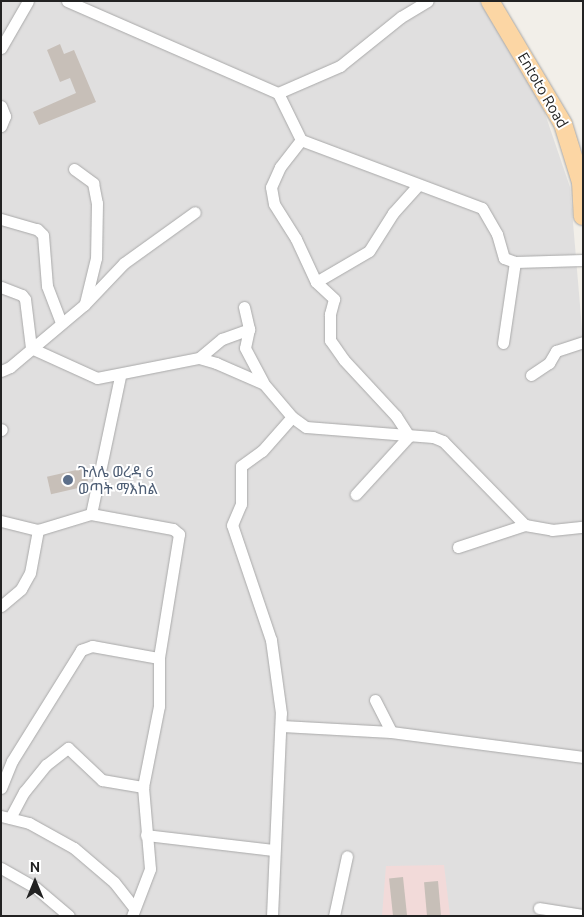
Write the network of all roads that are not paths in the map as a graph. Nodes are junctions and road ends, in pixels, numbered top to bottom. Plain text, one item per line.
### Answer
1 (28, 1) edge
2 (67, 1) edge
3 (428, 1) edge
4 (490, 1) edge
5 (1, 48) edge
6 (278, 93) junction
7 (1, 106) edge
8 (1, 126) edge
9 (301, 140) junction
10 (74, 169) dead end
11 (417, 186) junction
12 (582, 192) edge
13 (195, 212) dead end
14 (583, 216) edge
15 (1, 219) edge
16 (583, 260) edge
17 (515, 262) junction
18 (316, 282) junction
19 (1, 287) edge
20 (84, 305) junction
21 (244, 307) dead end
22 (61, 322) junction
23 (249, 329) junction
24 (583, 342) edge
25 (503, 343) dead end
26 (31, 348) junction
27 (199, 358) junction
28 (1, 370) edge
29 (531, 375) dead end
30 (120, 376) junction
31 (264, 384) junction
32 (292, 418) junction
33 (409, 436) junction
34 (356, 494) dead end
35 (91, 514) junction
36 (1, 521) edge
37 (525, 525) junction
38 (583, 527) edge
39 (38, 530) junction
40 (458, 547) dead end
41 (1, 606) edge
42 (159, 658) junction
43 (375, 700) dead end
44 (282, 726) junction
45 (390, 732) junction
46 (583, 757) edge
47 (143, 787) junction
48 (1, 788) edge
49 (5, 817) edge
50 (146, 835) junction
51 (274, 850) junction
52 (347, 856) dead end
53 (1, 868) edge
54 (539, 908) dead end
55 (133, 912) edge
56 (69, 916) edge
57 (272, 916) edge
58 (334, 916) edge
59 (583, 916) edge

1 - 5 street
2 - 6 street
3 - 6 street
4 - 12 main road, Entoto Road
6 - 9 street
7 - 8 street
9 - 11 street
9 - 18 street
10 - 20 street
11 - 17 street
11 - 18 street
12 - 14 main road, Entoto Road
13 - 20 street
15 - 22 street
16 - 17 street
17 - 25 street
18 - 33 street
19 - 26 street
20 - 22 street
21 - 23 street
22 - 26 street
23 - 27 street
23 - 31 street
24 - 29 street
26 - 28 street
26 - 30 street
27 - 30 street
27 - 31 street
30 - 35 street
31 - 32 street
32 - 33 street
32 - 44 street
33 - 34 street
33 - 37 street
35 - 39 street
35 - 42 street
36 - 39 street
37 - 38 street
37 - 40 street
39 - 41 street
42 - 47 street
42 - 48 street
43 - 45 street
44 - 45 street
44 - 51 street
45 - 46 street
47 - 49 street
47 - 50 street
49 - 55 street
50 - 51 street
50 - 55 street
51 - 57 street
52 - 58 street
53 - 56 street
54 - 59 street

